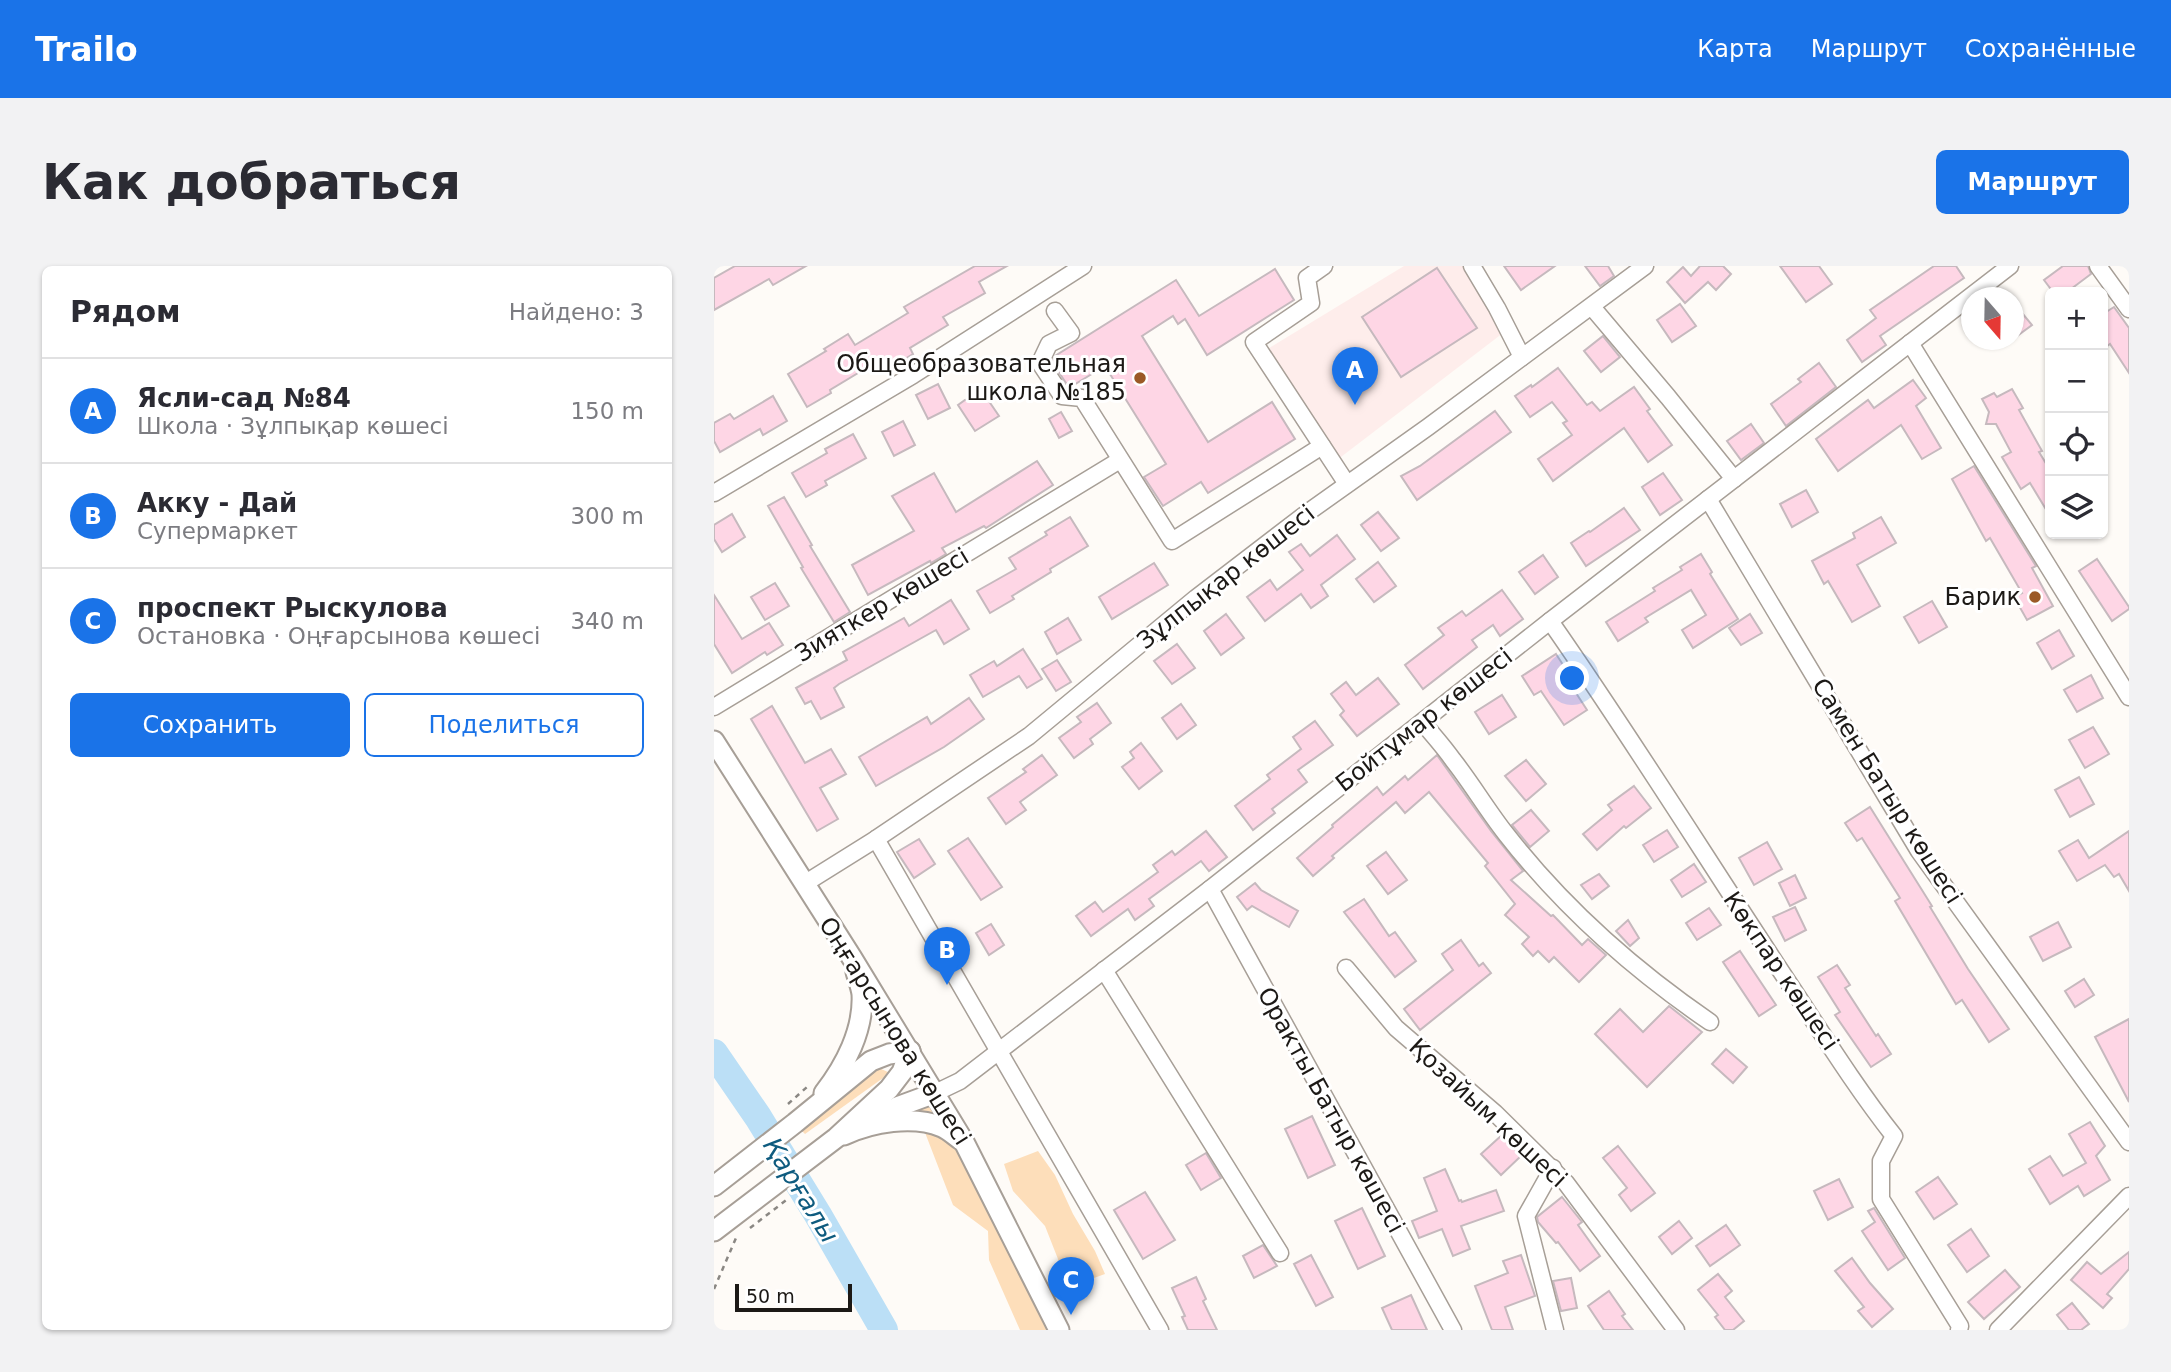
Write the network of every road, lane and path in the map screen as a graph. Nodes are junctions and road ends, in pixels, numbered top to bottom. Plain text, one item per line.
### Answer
1 (1083, 266) edge
2 (1324, 266) edge
3 (1472, 266) edge
4 (1645, 266) edge
5 (2010, 266) edge
6 (2098, 266) edge
7 (1592, 307) junction
8 (2129, 309) edge
9 (1055, 311) dead end
10 (1910, 343) junction
11 (1522, 357) junction
12 (1322, 446) junction
13 (1120, 460) junction
14 (1734, 479) junction
15 (1347, 484) junction
16 (714, 493) edge
17 (1708, 499) junction
18 (1550, 621) junction
19 (2129, 697) edge
20 (714, 707) edge
21 (1423, 723) junction
22 (714, 741) edge
23 (877, 839) junction
24 (804, 884) junction
25 (1210, 889) junction
26 (852, 958) junction
27 (1346, 968) dead end
28 (1104, 970) junction
29 (1710, 1022) dead end
30 (910, 1051) junction
31 (999, 1052) junction
32 (935, 1093) junction
33 (811, 1110) junction
34 (858, 1128) junction
35 (836, 1138) junction
36 (964, 1142) junction
37 (2129, 1142) edge
38 (1553, 1168) junction
39 (714, 1186) edge
40 (2129, 1196) edge
41 (767, 1203) junction
42 (714, 1231) edge
43 (1280, 1253) dead end
44 (714, 1289) edge
45 (1059, 1330) edge
46 (1160, 1330) edge
47 (1453, 1330) edge
48 (1555, 1330) edge
49 (1676, 1330) edge
50 (1959, 1330) edge
51 (1998, 1330) edge

1 - 16 street
2 - 12 street
3 - 11 street
4 - 7 street, Зұлпықар көшесі
5 - 10 street, Бойтұмар көшесі
6 - 8 street
7 - 11 street, Зұлпықар көшесі
7 - 14 street
9 - 13 street
10 - 14 street, Бойтұмар көшесі
10 - 19 street
11 - 15 street, Зұлпықар көшесі
12 - 13 street
12 - 15 street
13 - 20 street, Зияткер көшесі
14 - 17 street, Бойтұмар көшесі
15 - 23 street, Зұлпықар көшесі
17 - 18 street, Бойтұмар көшесі
17 - 37 street, Самен Батыр көшесі
18 - 21 street, Бойтұмар көшесі
18 - 50 street, Көкпар көшесі
21 - 25 street, Бойтұмар көшесі
21 - 29 street
22 - 24 main road, Оңғарсынова көшесі
23 - 24 street, Зұлпықар көшесі
23 - 31 street
24 - 26 main road, Оңғарсынова көшесі
25 - 28 street, Бойтұмар көшесі
25 - 47 street, Оракты Батыр көшесі
26 - 30 main road, Оңғарсынова көшесі
26 - 33 main road
27 - 38 street, Қозайым көшесі
28 - 31 street, Бойтұмар көшесі
28 - 43 street
30 - 32 main road, Оңғарсынова көшесі
30 - 33 main road
30 - 35 main road
31 - 32 street, Бойтұмар көшесі
31 - 46 street
32 - 34 main road
32 - 36 main road, Оңғарсынова көшесі
33 - 39 main road
34 - 35 main road
34 - 36 main road
35 - 41 main road
36 - 45 main road, Оңғарсынова көшесі
38 - 48 street
38 - 49 street, Қозайым көшесі
40 - 51 street
41 - 42 main road
41 - 44 path

